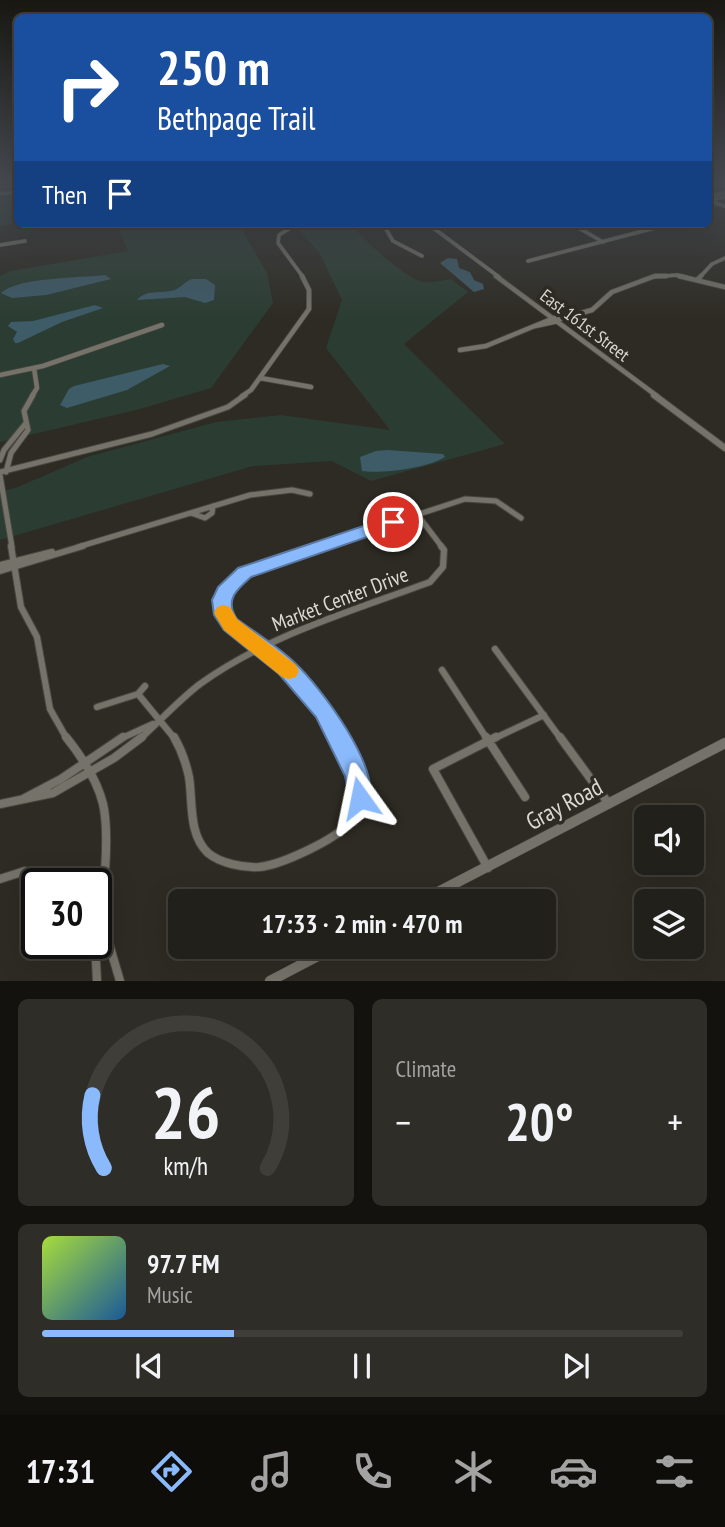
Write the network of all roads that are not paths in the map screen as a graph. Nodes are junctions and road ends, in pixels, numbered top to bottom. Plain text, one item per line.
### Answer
1 (290, 228) edge
2 (385, 228) edge
3 (433, 228) edge
4 (579, 228) edge
5 (655, 228) edge
6 (25, 241) dead end
7 (604, 242) junction
8 (0, 245) edge
9 (422, 257) dead end
10 (725, 258) edge
11 (528, 261) dead end
12 (697, 280) junction
13 (725, 287) edge
14 (556, 320) junction
15 (162, 325) dead end
16 (460, 350) dead end
17 (34, 368) junction
18 (0, 375) edge
19 (260, 378) junction
20 (311, 387) dead end
21 (13, 445) junction
22 (725, 448) edge
23 (0, 460) edge
24 (2, 474) edge
25 (310, 494) dead end
26 (417, 514) junction
27 (521, 518) dead end
28 (14, 564) junction
29 (0, 565) edge
30 (0, 571) edge
31 (261, 648) junction
32 (495, 649) dead end
33 (442, 670) dead end
34 (145, 686) dead end
35 (138, 694) junction
36 (97, 708) dead end
37 (544, 715) junction
38 (160, 719) junction
39 (488, 741) junction
40 (115, 742) junction
41 (725, 743) edge
42 (121, 753) junction
43 (85, 761) junction
44 (433, 769) joint
45 (90, 771) junction
46 (525, 797) dead end
47 (23, 799) junction
48 (0, 804) edge
49 (609, 804) junction
50 (103, 868) edge
51 (488, 868) junction
52 (21, 872) edge
53 (0, 879) edge
54 (445, 889) edge
55 (112, 954) edge
56 (96, 959) edge
57 (312, 959) edge
58 (97, 981) edge
59 (120, 981) edge
60 (270, 981) edge

1 - 19 street
2 - 9 street
3 - 14 street, East 161st Street
4 - 7 street
5 - 7 street
6 - 8 street
7 - 11 street
10 - 12 street
12 - 13 street
12 - 14 street
14 - 16 street
14 - 22 street, East 161st Street
15 - 17 street
17 - 18 street
17 - 21 street
19 - 20 street
19 - 24 street
21 - 23 street
21 - 24 street
24 - 28 street
25 - 28 street
26 - 27 street
26 - 31 street, Market Center Drive
26 - 31 street
28 - 29 street
28 - 30 street
28 - 43 street
31 - 38 street, Market Center Drive
31 - 38 street
32 - 37 street
33 - 39 street
34 - 35 street
35 - 36 street
35 - 38 street
37 - 39 street
37 - 49 street
38 - 40 street, Market Center Drive
38 - 42 street, Market Center Drive
39 - 44 street
39 - 46 street
40 - 42 street
40 - 43 street, Market Center Drive
41 - 49 street, Gray Road
42 - 45 street, Market Center Drive
43 - 45 street
43 - 47 street, Market Center Drive
44 - 51 street
45 - 47 street, Market Center Drive
45 - 50 street
47 - 48 street, Market Center Drive
49 - 51 street, Gray Road
51 - 54 street, Gray Road
52 - 53 street
55 - 59 street
56 - 58 street
57 - 60 street

